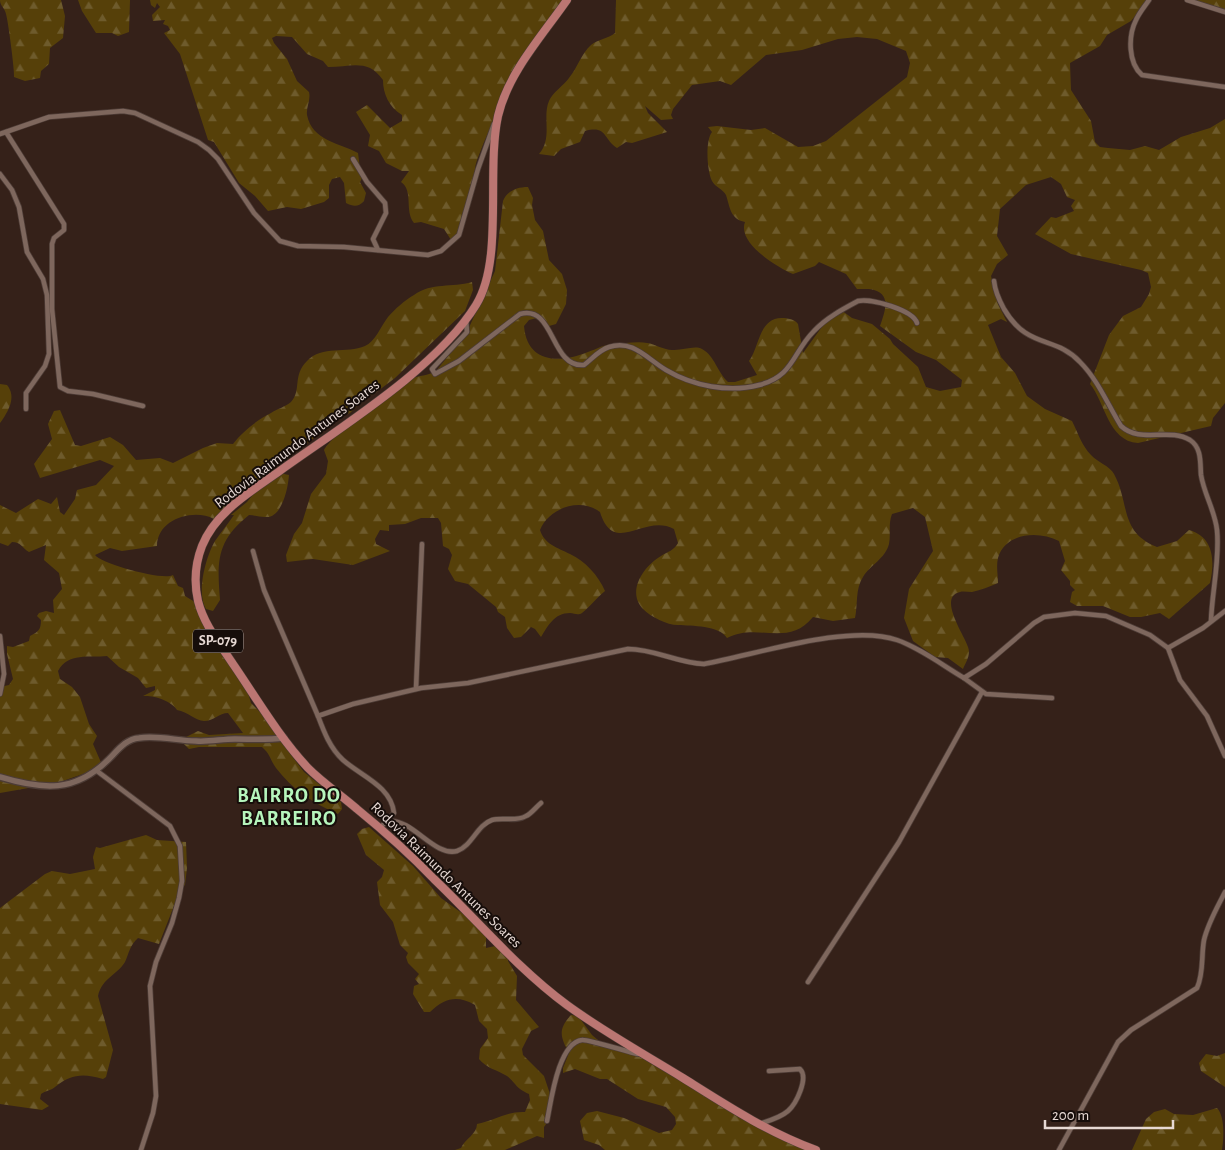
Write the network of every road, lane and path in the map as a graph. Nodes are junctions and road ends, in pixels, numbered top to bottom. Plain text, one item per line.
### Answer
1 (567, 0) edge
2 (1149, 0) edge
3 (1188, 0) edge
4 (1225, 12) edge
5 (1225, 87) edge
6 (499, 113) junction
7 (6, 132) junction
8 (0, 134) edge
9 (354, 159) dead end
10 (0, 174) edge
11 (378, 250) junction
12 (994, 281) dead end
13 (466, 319) junction
14 (917, 324) dead end
15 (143, 406) dead end
16 (26, 409) dead end
17 (422, 544) dead end
18 (253, 550) dead end
19 (1225, 611) edge
20 (1212, 621) junction
21 (0, 636) edge
22 (1168, 648) junction
23 (964, 678) junction
24 (416, 689) junction
25 (982, 692) junction
26 (0, 694) edge
27 (1052, 698) dead end
28 (318, 716) junction
29 (284, 738) junction
30 (1225, 756) edge
31 (97, 771) junction
32 (0, 777) edge
33 (540, 803) dead end
34 (389, 821) junction
35 (380, 828) junction
36 (1225, 892) edge
37 (808, 982) dead end
38 (646, 1056) junction
39 (768, 1071) dead end
40 (547, 1121) dead end
41 (758, 1125) junction
42 (141, 1150) edge
43 (816, 1150) edge
44 (1059, 1150) edge

1 - 6 highway, Rodovia Raimundo Antunes Soares / SP-079
2 - 5 street
3 - 4 street
6 - 11 street
6 - 13 highway, Rodovia Raimundo Antunes Soares / SP-079
7 - 8 street
7 - 11 street
7 - 15 street
9 - 11 street
10 - 16 street
12 - 20 street
13 - 14 street
13 - 29 highway, Rodovia Raimundo Antunes Soares / SP-079
17 - 24 street
18 - 28 street
19 - 20 street
20 - 22 street
21 - 26 street
22 - 23 street
22 - 30 street
23 - 24 street
23 - 25 street
24 - 28 street
25 - 27 street
25 - 37 street
28 - 34 street
29 - 31 street
29 - 35 highway, Rodovia Raimundo Antunes Soares / SP-079
31 - 32 street
31 - 42 street
33 - 34 street
34 - 35 street
35 - 38 highway, Rodovia Raimundo Antunes Soares / SP-079
36 - 44 street
38 - 40 street
38 - 41 highway, Rodovia Raimundo Antunes Soares / SP-079
39 - 41 street
41 - 43 highway, Rodovia Raimundo Antunes Soares / SP-079

